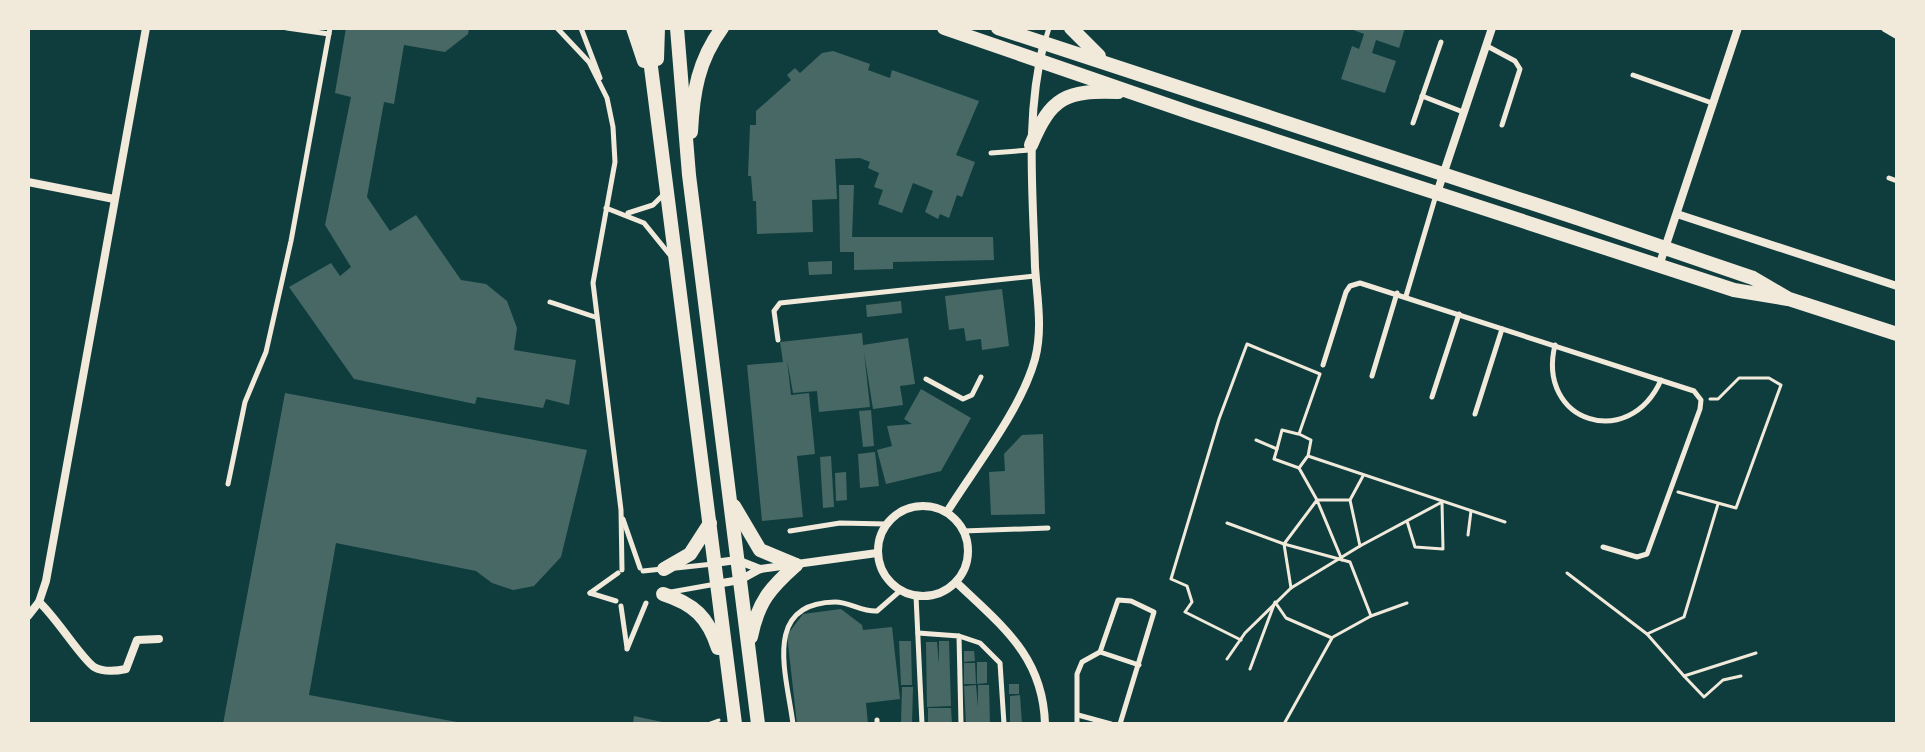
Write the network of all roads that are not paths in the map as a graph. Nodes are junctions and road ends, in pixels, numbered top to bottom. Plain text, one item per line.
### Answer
1 (146, 28) edge
2 (287, 28) edge
3 (557, 28) edge
4 (581, 28) edge
5 (633, 28) edge
6 (646, 28) edge
7 (658, 28) edge
8 (677, 28) edge
9 (722, 28) edge
10 (944, 28) edge
11 (998, 28) edge
12 (1071, 28) edge
13 (1492, 28) edge
14 (1738, 28) edge
15 (1885, 28) edge
16 (329, 31) edge
17 (1047, 35) edge
18 (1897, 35) edge
19 (1441, 42) dead end
20 (1486, 46) junction
21 (1040, 61) junction
22 (1106, 62) junction
23 (1633, 75) dead end
24 (603, 86) junction
25 (1134, 93) junction
26 (655, 95) junction
27 (1422, 96) junction
28 (1713, 104) junction
29 (1464, 112) junction
30 (1413, 123) dead end
31 (1502, 125) dead end
32 (1031, 148) junction
33 (991, 153) dead end
34 (689, 175) junction
35 (1443, 175) junction
36 (1889, 178) dead end
37 (1897, 181) edge
38 (28, 182) edge
39 (668, 184) junction
40 (1437, 194) junction
41 (114, 199) junction
42 (606, 208) junction
43 (627, 213) junction
44 (1677, 214) junction
45 (1665, 248) junction
46 (1659, 266) junction
47 (679, 271) junction
48 (1036, 275) junction
49 (1897, 286) edge
50 (1397, 293) junction
51 (1406, 296) junction
52 (1789, 299) junction
53 (550, 302) dead end
54 (1459, 314) junction
55 (595, 317) junction
56 (1502, 329) junction
57 (1897, 334) edge
58 (778, 340) dead end
59 (1555, 345) junction
60 (1323, 365) dead end
61 (1372, 376) dead end
62 (981, 377) dead end
63 (926, 379) dead end
64 (1661, 380) junction
65 (1432, 397) dead end
66 (1475, 414) dead end
67 (228, 484) dead end
68 (730, 499) junction
69 (621, 510) junction
70 (947, 512) junction
71 (710, 523) junction
72 (886, 524) junction
73 (1048, 528) dead end
74 (790, 531) dead end
75 (963, 531) junction
76 (1603, 547) dead end
77 (877, 553) junction
78 (737, 560) junction
79 (714, 563) junction
80 (796, 565) junction
81 (664, 569) junction
82 (760, 569) junction
83 (740, 580) junction
84 (956, 582) junction
85 (716, 584) junction
86 (901, 590) junction
87 (657, 594) joint
88 (916, 596) junction
89 (39, 602) junction
90 (646, 603) dead end
91 (28, 616) edge
92 (918, 633) junction
93 (959, 636) junction
94 (159, 639) dead end
95 (749, 650) junction
96 (1100, 652) junction
97 (1139, 665) junction
98 (727, 674) junction
99 (1078, 715) junction
100 (735, 724) edge
101 (758, 724) edge
102 (793, 724) edge
103 (922, 724) edge
104 (961, 724) edge
105 (1004, 724) edge
106 (1045, 724) edge
107 (1077, 724) edge
108 (1111, 724) edge
109 (1120, 724) edge

1 - 41 street
2 - 16 lane
3 - 24 lane
4 - 24 lane
5 - 26 main road
6 - 26 main road
7 - 26 main road
8 - 34 main road
9 - 34 main road
10 - 21 main road
11 - 17 main road
12 - 22 main road
13 - 20 street
14 - 28 street
15 - 18 street
16 - 67 lane
17 - 21 street
17 - 22 main road
19 - 27 lane
20 - 29 street
20 - 31 lane
21 - 25 main road
21 - 32 street
22 - 35 main road
23 - 28 lane
24 - 42 lane
25 - 32 main road
25 - 40 main road
26 - 39 main road
27 - 29 lane
27 - 30 lane
28 - 44 street
29 - 35 street
32 - 33 lane
32 - 48 street
34 - 68 main road
35 - 40 street
35 - 45 main road
36 - 37 lane
38 - 41 street
39 - 43 lane
39 - 47 main road
40 - 46 main road
40 - 51 lane
41 - 89 street
42 - 43 lane
42 - 55 lane
43 - 47 lane
44 - 45 street
44 - 49 street
45 - 46 street
45 - 52 main road
46 - 52 main road
47 - 71 main road
48 - 58 lane
48 - 70 street
50 - 51 lane
50 - 60 lane
50 - 61 lane
51 - 54 lane
52 - 57 main road
53 - 55 lane
54 - 56 lane
54 - 65 lane
55 - 69 lane
56 - 59 lane
56 - 66 lane
59 - 64 lane
59 - 64 lane
62 - 63 lane
64 - 76 lane
68 - 78 main road
68 - 80 main road
69 - 81 lane
69 - 90 lane
70 - 72 street
70 - 75 street
71 - 79 main road
71 - 81 main road
72 - 74 lane
72 - 77 street
73 - 75 lane
75 - 84 street
77 - 80 street
77 - 86 street
78 - 79 street
78 - 82 street
78 - 83 main road
79 - 81 lane
79 - 85 main road
80 - 82 street
80 - 95 main road
82 - 83 street
83 - 85 street
83 - 95 main road
84 - 88 street
84 - 106 street
85 - 87 lane
85 - 98 main road
86 - 88 street
86 - 102 lane
87 - 98 main road
88 - 92 lane
89 - 91 street
89 - 94 street
92 - 93 lane
92 - 103 lane
93 - 104 lane
93 - 105 lane
95 - 101 main road
96 - 97 lane
96 - 97 lane
96 - 99 lane
97 - 109 lane
98 - 100 main road
99 - 107 lane
99 - 108 lane

